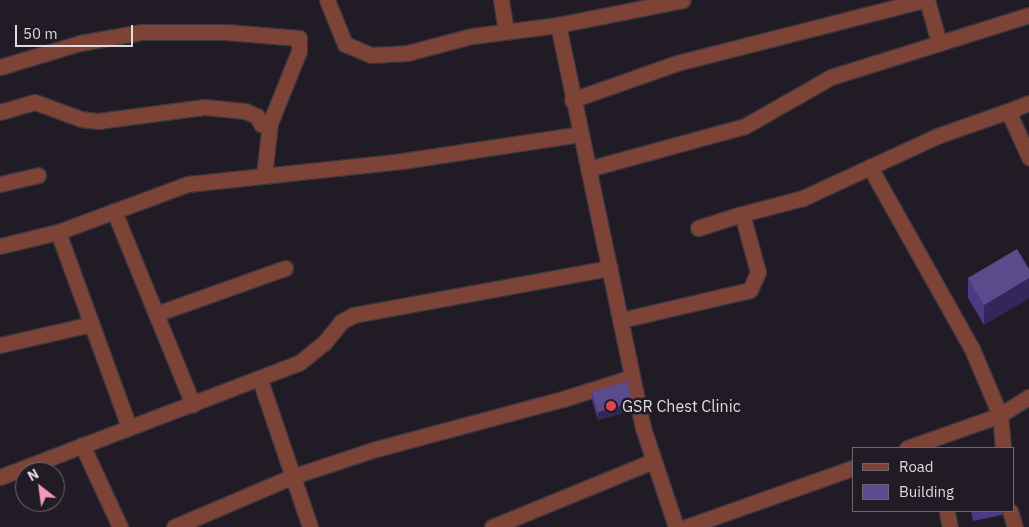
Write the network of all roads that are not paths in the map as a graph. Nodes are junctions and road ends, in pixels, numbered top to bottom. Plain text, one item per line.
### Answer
1 (327, 0) edge
2 (501, 0) edge
3 (684, 0) edge
4 (926, 0) edge
5 (659, 3) edge
6 (1029, 15) edge
7 (558, 25) junction
8 (506, 31) junction
9 (940, 43) junction
10 (0, 67) edge
11 (572, 100) junction
12 (1029, 103) edge
13 (1008, 110) junction
14 (0, 112) edge
15 (270, 123) junction
16 (580, 134) junction
17 (1029, 157) edge
18 (870, 167) junction
19 (588, 169) junction
20 (38, 175) dead end
21 (264, 175) junction
22 (0, 184) edge
23 (114, 211) junction
24 (742, 214) junction
25 (698, 228) dead end
26 (58, 232) junction
27 (0, 246) edge
28 (286, 268) dead end
29 (610, 268) junction
30 (156, 314) junction
31 (621, 320) junction
32 (92, 324) junction
33 (0, 346) edge
34 (632, 377) junction
35 (260, 380) junction
36 (1029, 397) edge
37 (193, 405) junction
38 (1000, 415) junction
39 (129, 427) junction
40 (82, 445) junction
41 (910, 447) edge
42 (1003, 447) edge
43 (652, 461) junction
44 (852, 468) edge
45 (0, 477) edge
46 (292, 477) junction
47 (1010, 512) edge
48 (120, 527) edge
49 (174, 527) edge
50 (310, 527) edge
51 (492, 527) edge
52 (676, 527) edge
53 (686, 527) edge
54 (1015, 527) edge

1 - 8 street
2 - 8 street
3 - 5 street
4 - 9 street
4 - 11 street
5 - 7 street
6 - 9 street
7 - 8 street
7 - 11 street
9 - 19 street
10 - 15 street
11 - 16 street
12 - 13 street
13 - 17 street
13 - 18 street
14 - 15 street
15 - 21 street
16 - 19 street
16 - 21 street
18 - 24 street
18 - 38 street
19 - 29 street
20 - 22 street
21 - 23 street
23 - 26 street
23 - 30 street
24 - 25 street
24 - 31 street
26 - 27 street
26 - 32 street
28 - 30 street
29 - 31 street
29 - 35 street
30 - 37 street
31 - 34 street
32 - 33 street
32 - 39 street
34 - 43 street
34 - 46 street
35 - 37 street
35 - 46 street
36 - 38 street
37 - 39 street
38 - 41 street
38 - 42 street
39 - 40 street
40 - 45 street
40 - 48 street
43 - 51 street
43 - 52 street
44 - 53 street
46 - 49 street
46 - 50 street
47 - 54 street

